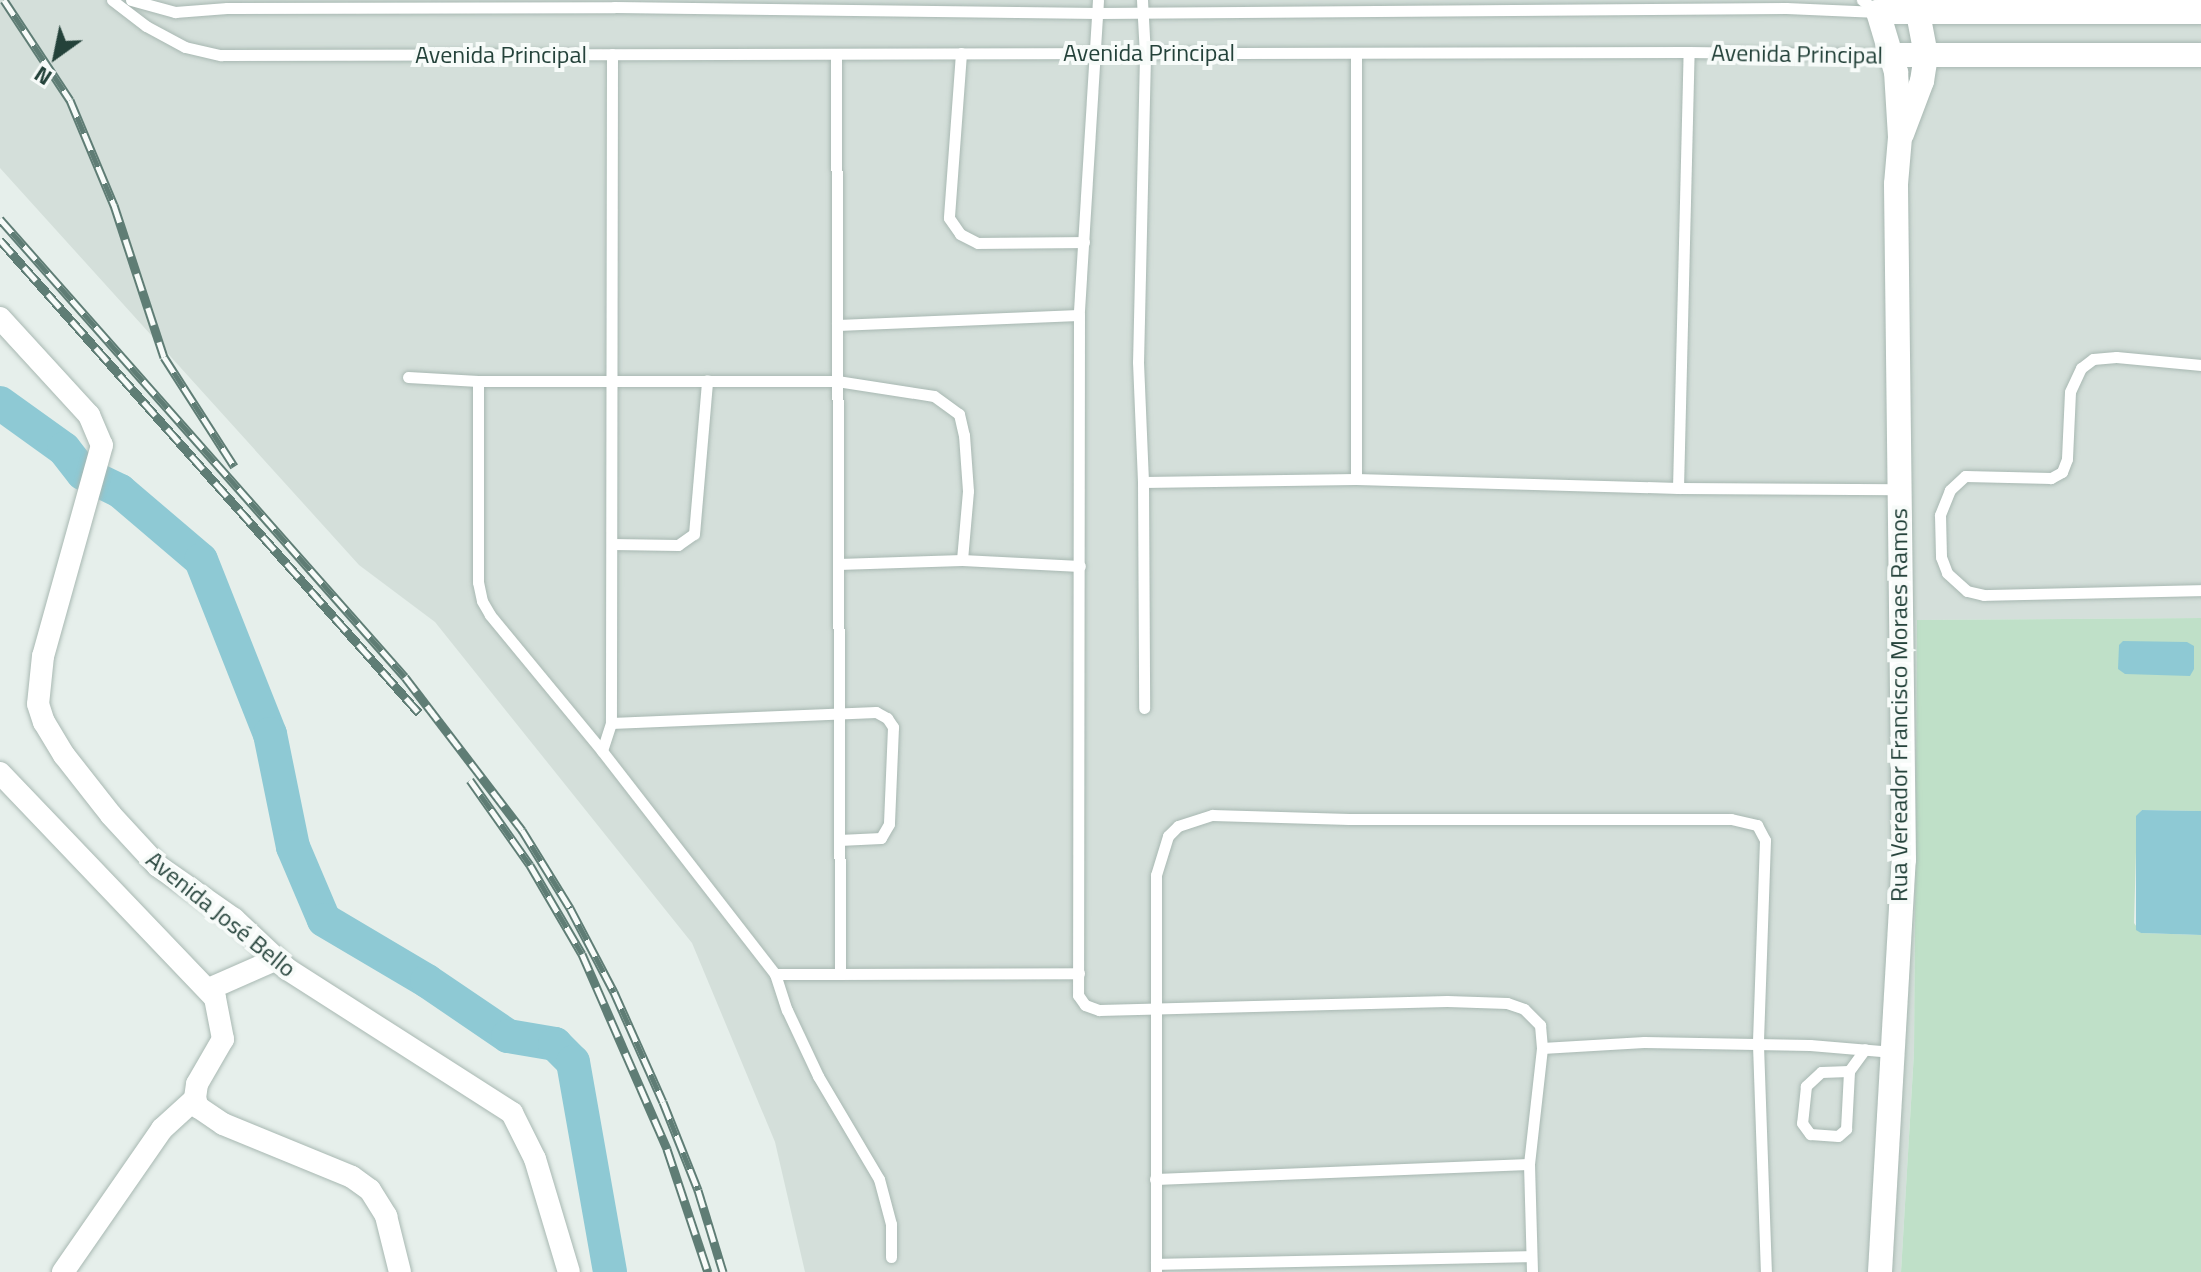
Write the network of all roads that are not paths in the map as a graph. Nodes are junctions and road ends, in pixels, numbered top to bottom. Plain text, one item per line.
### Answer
1 (112, 0) edge
2 (131, 0) edge
3 (1098, 0) edge
4 (331, 4) edge
5 (614, 4) edge
6 (831, 5) edge
7 (1142, 5) edge
8 (1359, 5) edge
9 (1890, 6) edge
10 (2160, 6) edge
11 (1999, 7) edge
12 (2201, 12) edge
13 (1098, 13) junction
14 (1094, 52) junction
15 (1689, 52) junction
16 (961, 53) junction
17 (612, 54) junction
18 (836, 54) junction
19 (1356, 54) junction
20 (1145, 55) junction
21 (1892, 55) junction
22 (1926, 55) junction
23 (2201, 55) edge
24 (1900, 137) junction
25 (1084, 242) junction
26 (1079, 315) junction
27 (0, 318) edge
28 (837, 325) junction
29 (2201, 365) edge
30 (408, 377) dead end
31 (478, 381) junction
32 (611, 381) junction
33 (707, 381) junction
34 (837, 381) junction
35 (1356, 479) junction
36 (1143, 482) junction
37 (1678, 488) junction
38 (1898, 489) junction
39 (612, 544) junction
40 (962, 560) junction
41 (838, 564) junction
42 (1080, 566) junction
43 (2201, 590) edge
44 (1144, 708) dead end
45 (839, 714) junction
46 (611, 723) junction
47 (602, 751) junction
48 (0, 773) edge
49 (839, 840) junction
50 (277, 959) junction
51 (1079, 973) junction
52 (775, 974) junction
53 (840, 974) junction
54 (209, 989) junction
55 (1159, 1008) junction
56 (1758, 1045) junction
57 (1542, 1048) junction
58 (1865, 1049) junction
59 (1893, 1052) junction
60 (1849, 1071) junction
61 (195, 1099) junction
62 (1529, 1164) junction
63 (1155, 1179) junction
64 (1531, 1256) junction
65 (891, 1257) dead end
66 (1156, 1268) edge
67 (63, 1272) edge
68 (400, 1272) edge
69 (569, 1272) edge
70 (1532, 1272) edge
71 (1766, 1272) edge
72 (1880, 1272) edge

1 - 17 lane, Avenida Principal
2 - 4 lane, Avenida Principal
3 - 13 lane
4 - 5 lane, Avenida Principal
5 - 6 lane, Avenida Principal
6 - 13 lane, Avenida Principal
7 - 8 lane, Avenida Principal
7 - 13 lane, Avenida Principal
7 - 20 lane
8 - 9 lane, Avenida Principal
9 - 11 street
9 - 21 street
9 - 22 street
10 - 11 street
10 - 12 street
13 - 14 lane
14 - 16 lane, Avenida Principal
14 - 20 lane, Avenida Principal
14 - 25 lane
15 - 19 lane, Avenida Principal
15 - 21 lane, Avenida Principal
15 - 37 lane
16 - 18 lane, Avenida Principal
16 - 25 lane
17 - 18 lane, Avenida Principal
17 - 32 lane
18 - 28 lane
19 - 20 lane, Avenida Principal
19 - 35 lane
20 - 36 lane
21 - 22 street, Avenida Principal
21 - 24 street
22 - 23 street, Avenida Principal
22 - 24 street
24 - 38 street, Rua Vereador Francisco Moraes Ramos
25 - 26 lane
26 - 28 lane
26 - 42 lane
27 - 50 street, Avenida José Bello
28 - 34 lane
29 - 43 lane
30 - 31 lane
31 - 32 lane
31 - 47 lane
32 - 33 lane
32 - 39 lane
33 - 34 lane
33 - 39 lane
34 - 40 lane
34 - 41 lane
35 - 36 lane
35 - 37 lane
36 - 44 lane
37 - 38 lane
38 - 59 street, Rua Vereador Francisco Moraes Ramos
39 - 46 lane
40 - 41 lane
40 - 42 lane
41 - 45 lane
42 - 51 lane
45 - 46 lane
45 - 49 lane
45 - 49 lane
46 - 47 lane
47 - 52 lane
48 - 54 street
49 - 53 lane
50 - 54 street
50 - 69 street, Avenida José Bello
51 - 53 lane
51 - 55 lane
52 - 53 lane
52 - 65 lane
54 - 61 street
55 - 56 lane
55 - 57 lane
55 - 63 lane
56 - 57 lane
56 - 58 lane
56 - 71 lane
57 - 62 lane
58 - 59 lane
58 - 60 lane
59 - 72 street, Rua Vereador Francisco Moraes Ramos
60 - 60 lane
61 - 67 street
61 - 68 street
62 - 63 lane
62 - 64 lane
63 - 66 lane
64 - 66 lane
64 - 70 lane

